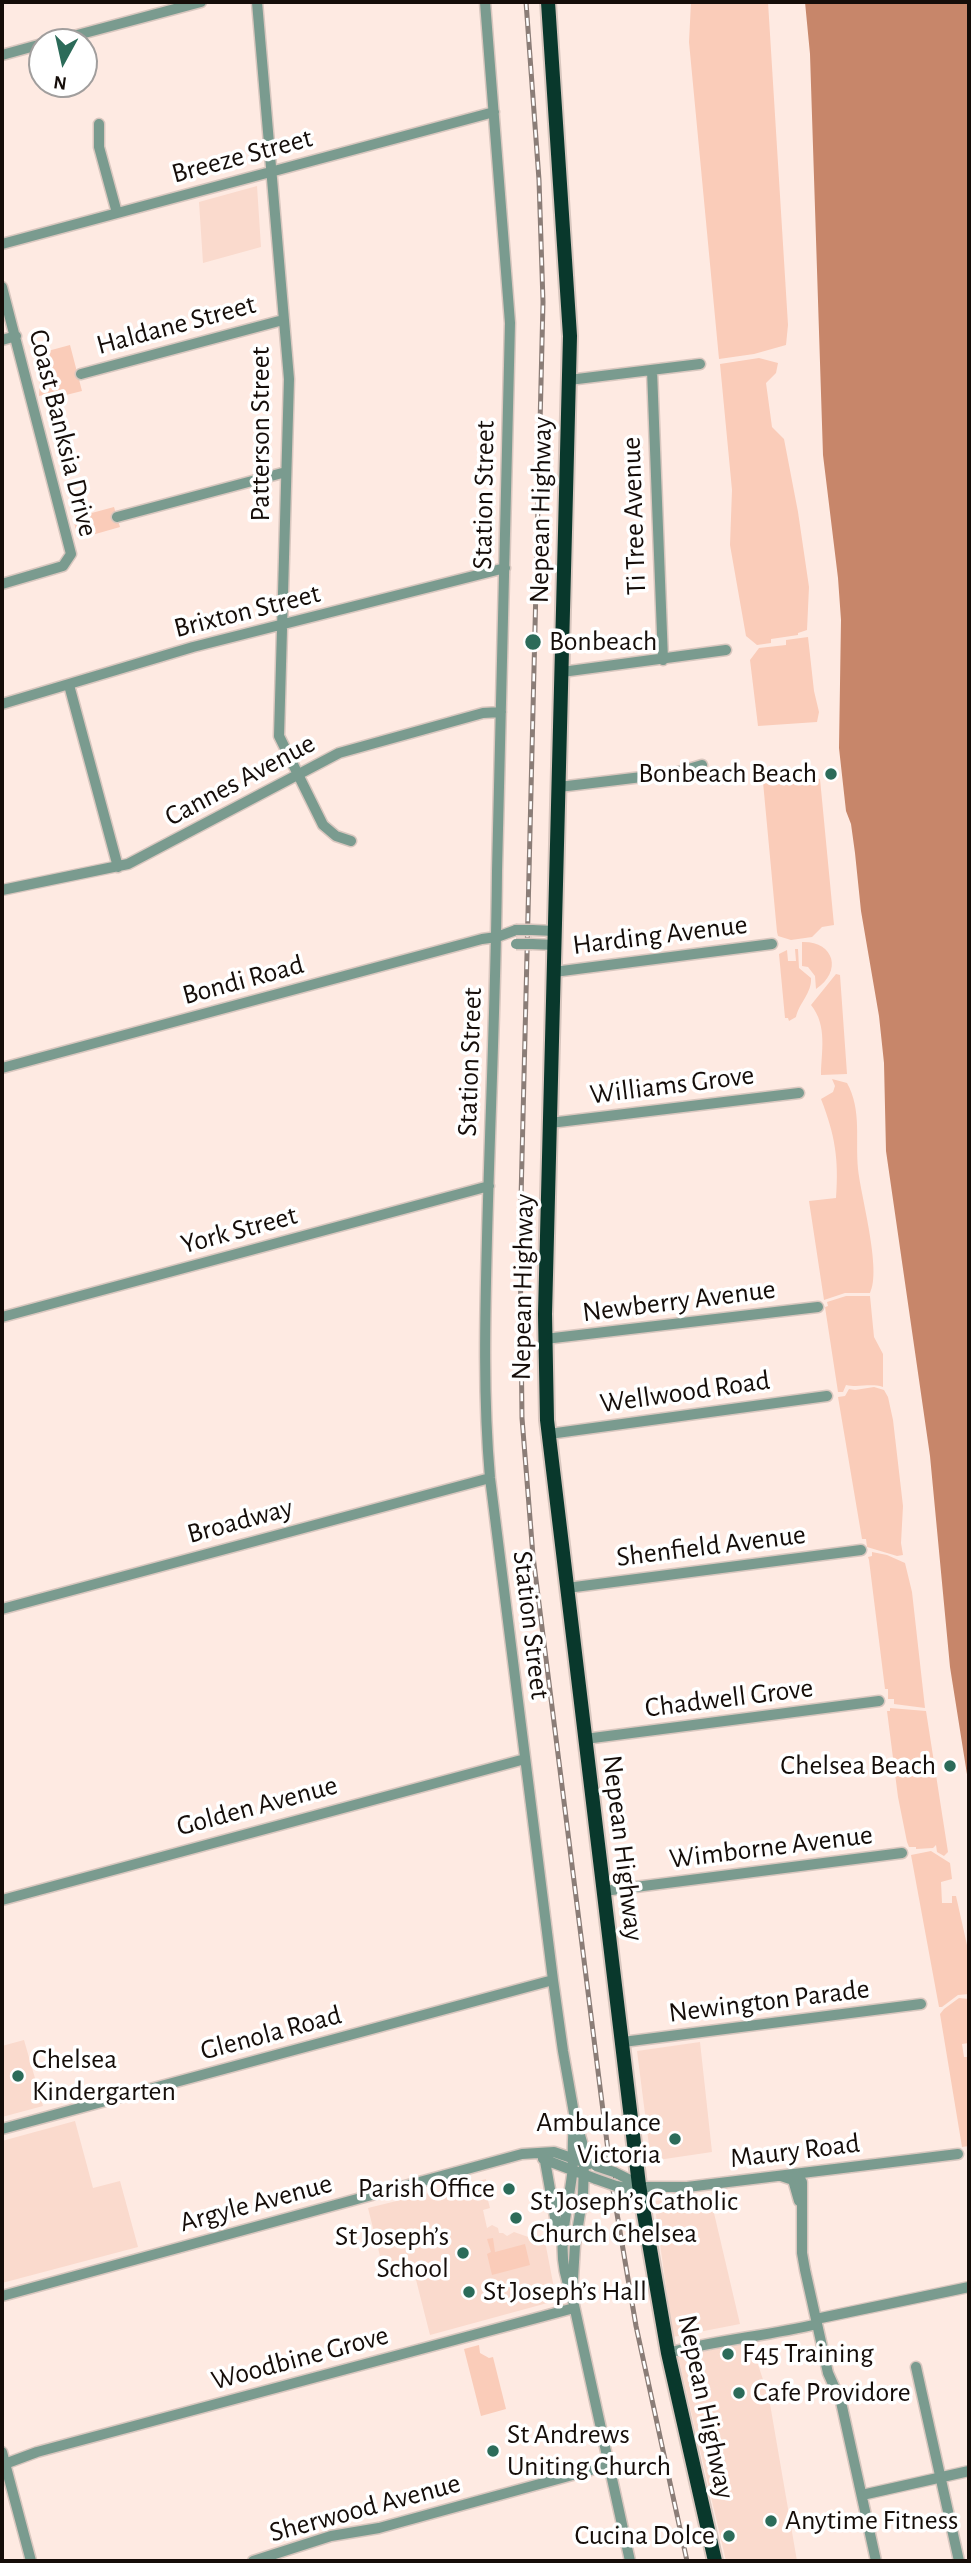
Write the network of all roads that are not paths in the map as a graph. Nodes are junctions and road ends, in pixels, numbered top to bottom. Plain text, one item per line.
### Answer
1 (201, 2) edge
2 (257, 2) edge
3 (485, 2) edge
4 (548, 2) edge
5 (98, 29) edge
6 (28, 48) edge
7 (2, 55) edge
8 (494, 112) junction
9 (99, 124) dead end
10 (271, 172) junction
11 (117, 213) junction
12 (2, 244) edge
13 (2, 287) edge
14 (283, 320) junction
15 (16, 336) junction
16 (2, 340) edge
17 (700, 364) dead end
18 (652, 370) junction
19 (81, 374) dead end
20 (569, 380) junction
21 (286, 472) junction
22 (117, 517) dead end
23 (505, 568) junction
24 (2, 584) edge
25 (281, 626) junction
26 (726, 650) dead end
27 (663, 660) junction
28 (562, 672) junction
29 (69, 685) junction
30 (2, 704) edge
31 (501, 712) junction
32 (702, 765) dead end
33 (298, 776) junction
34 (559, 787) junction
35 (351, 841) dead end
36 (118, 867) junction
37 (2, 890) edge
38 (497, 937) junction
39 (555, 938) junction
40 (772, 944) dead end
41 (554, 972) junction
42 (2, 1069) edge
43 (799, 1093) dead end
44 (550, 1123) junction
45 (489, 1186) junction
46 (818, 1307) dead end
47 (2, 1318) edge
48 (545, 1339) junction
49 (827, 1396) dead end
50 (549, 1434) junction
51 (490, 1478) junction
52 (861, 1550) dead end
53 (566, 1588) junction
54 (2, 1609) edge
55 (879, 1702) dead end
56 (585, 1739) junction
57 (525, 1759) junction
58 (902, 1853) dead end
59 (604, 1891) junction
60 (2, 1900) edge
61 (553, 1980) junction
62 (921, 2004) dead end
63 (623, 2042) junction
64 (575, 2119) junction
65 (2, 2129) edge
66 (522, 2154) junction
67 (958, 2154) dead end
68 (573, 2158) junction
69 (545, 2161) junction
70 (584, 2162) junction
71 (573, 2171) junction
72 (796, 2174) junction
73 (584, 2176) junction
74 (780, 2176) junction
75 (639, 2185) junction
76 (801, 2208) junction
77 (561, 2255) junction
78 (969, 2287) edge
79 (2, 2296) edge
80 (572, 2296) junction
81 (575, 2308) junction
82 (816, 2322) junction
83 (668, 2353) junction
84 (916, 2367) dead end
85 (3, 2459) edge
86 (609, 2465) junction
87 (969, 2471) edge
88 (940, 2477) junction
89 (862, 2496) junction
90 (31, 2561) edge
91 (254, 2561) edge
92 (630, 2561) edge
93 (715, 2561) edge
94 (876, 2561) edge
95 (959, 2561) edge

1 - 5 street
2 - 10 street, Patterson Street
3 - 8 street, Station Street
4 - 20 highway, Nepean Highway
6 - 7 street
8 - 10 street, Breeze Street
8 - 23 street, Station Street
9 - 11 street
10 - 11 street, Breeze Street
10 - 14 street, Patterson Street
11 - 12 street, Breeze Street
13 - 15 street, Coast Banksia Drive
14 - 19 street, Haldane Street
14 - 21 street, Patterson Street
15 - 16 street
15 - 24 street, Coast Banksia Drive
17 - 18 street
18 - 20 street
18 - 27 street, Ti Tree Avenue
20 - 28 highway, Nepean Highway
21 - 22 street
21 - 25 street, Patterson Street
23 - 25 street, Brixton Street
23 - 31 street, Station Street
25 - 29 street, Brixton Street
25 - 33 street, Patterson Street
26 - 27 street
27 - 28 street
28 - 34 highway, Nepean Highway
29 - 30 street, Brixton Street
29 - 36 street
31 - 33 street, Cannes Avenue
31 - 38 street, Station Street
32 - 34 street
33 - 35 street, Patterson Street
33 - 36 street, Cannes Avenue
34 - 39 highway, Nepean Highway
36 - 37 street, Cannes Avenue
38 - 39 street, bridge
38 - 39 street, Bondi Road, bridge
38 - 42 street, Bondi Road
38 - 45 street, Station Street
39 - 41 highway, Nepean Highway
40 - 41 street, Harding Avenue
41 - 44 highway, Nepean Highway
43 - 44 street, Williams Grove
44 - 48 highway, Nepean Highway
45 - 47 street, York Street
45 - 51 street, Station Street
46 - 48 street, Newberry Avenue
48 - 50 highway, Nepean Highway
49 - 50 street, Wellwood Road
50 - 53 highway, Nepean Highway
51 - 54 street, Broadway
51 - 57 street, Station Street
52 - 53 street, Shenfield Avenue
53 - 56 highway, Nepean Highway
55 - 56 street, Chadwell Grove
56 - 59 highway, Nepean Highway
57 - 60 street, Golden Avenue
57 - 61 street, Station Street
58 - 59 street, Wimborne Avenue
59 - 63 highway, Nepean Highway
61 - 64 street, Station Street
61 - 65 street, Glenola Road
62 - 63 street, Newington Parade
63 - 75 highway, Nepean Highway
64 - 68 street, Station Street
64 - 70 street, Station Street
66 - 68 street, Argyle Avenue
66 - 69 street
66 - 79 street, Argyle Avenue
67 - 72 street, Maury Road
68 - 70 street, Argyle Avenue
68 - 71 street, Station Street
69 - 71 street
69 - 77 street
70 - 73 street, Station Street
70 - 75 street, Argyle Avenue, bridge
71 - 73 street
71 - 77 street, Station Street
72 - 74 street, Maury Road
72 - 76 street
73 - 75 street, bridge
73 - 80 street, Station Street
74 - 75 street, Maury Road
74 - 76 street
75 - 83 highway, Nepean Highway
76 - 82 street
77 - 80 street, Station Street
78 - 82 street
80 - 81 street, Station Street
81 - 85 street, Woodbine Grove
81 - 86 street, Station Street
82 - 83 street
82 - 89 street
83 - 93 highway, Nepean Highway
84 - 88 street
85 - 90 street
86 - 91 street, Sherwood Avenue
86 - 92 street, Station Street
87 - 88 street
88 - 89 street
88 - 95 street
89 - 94 street

